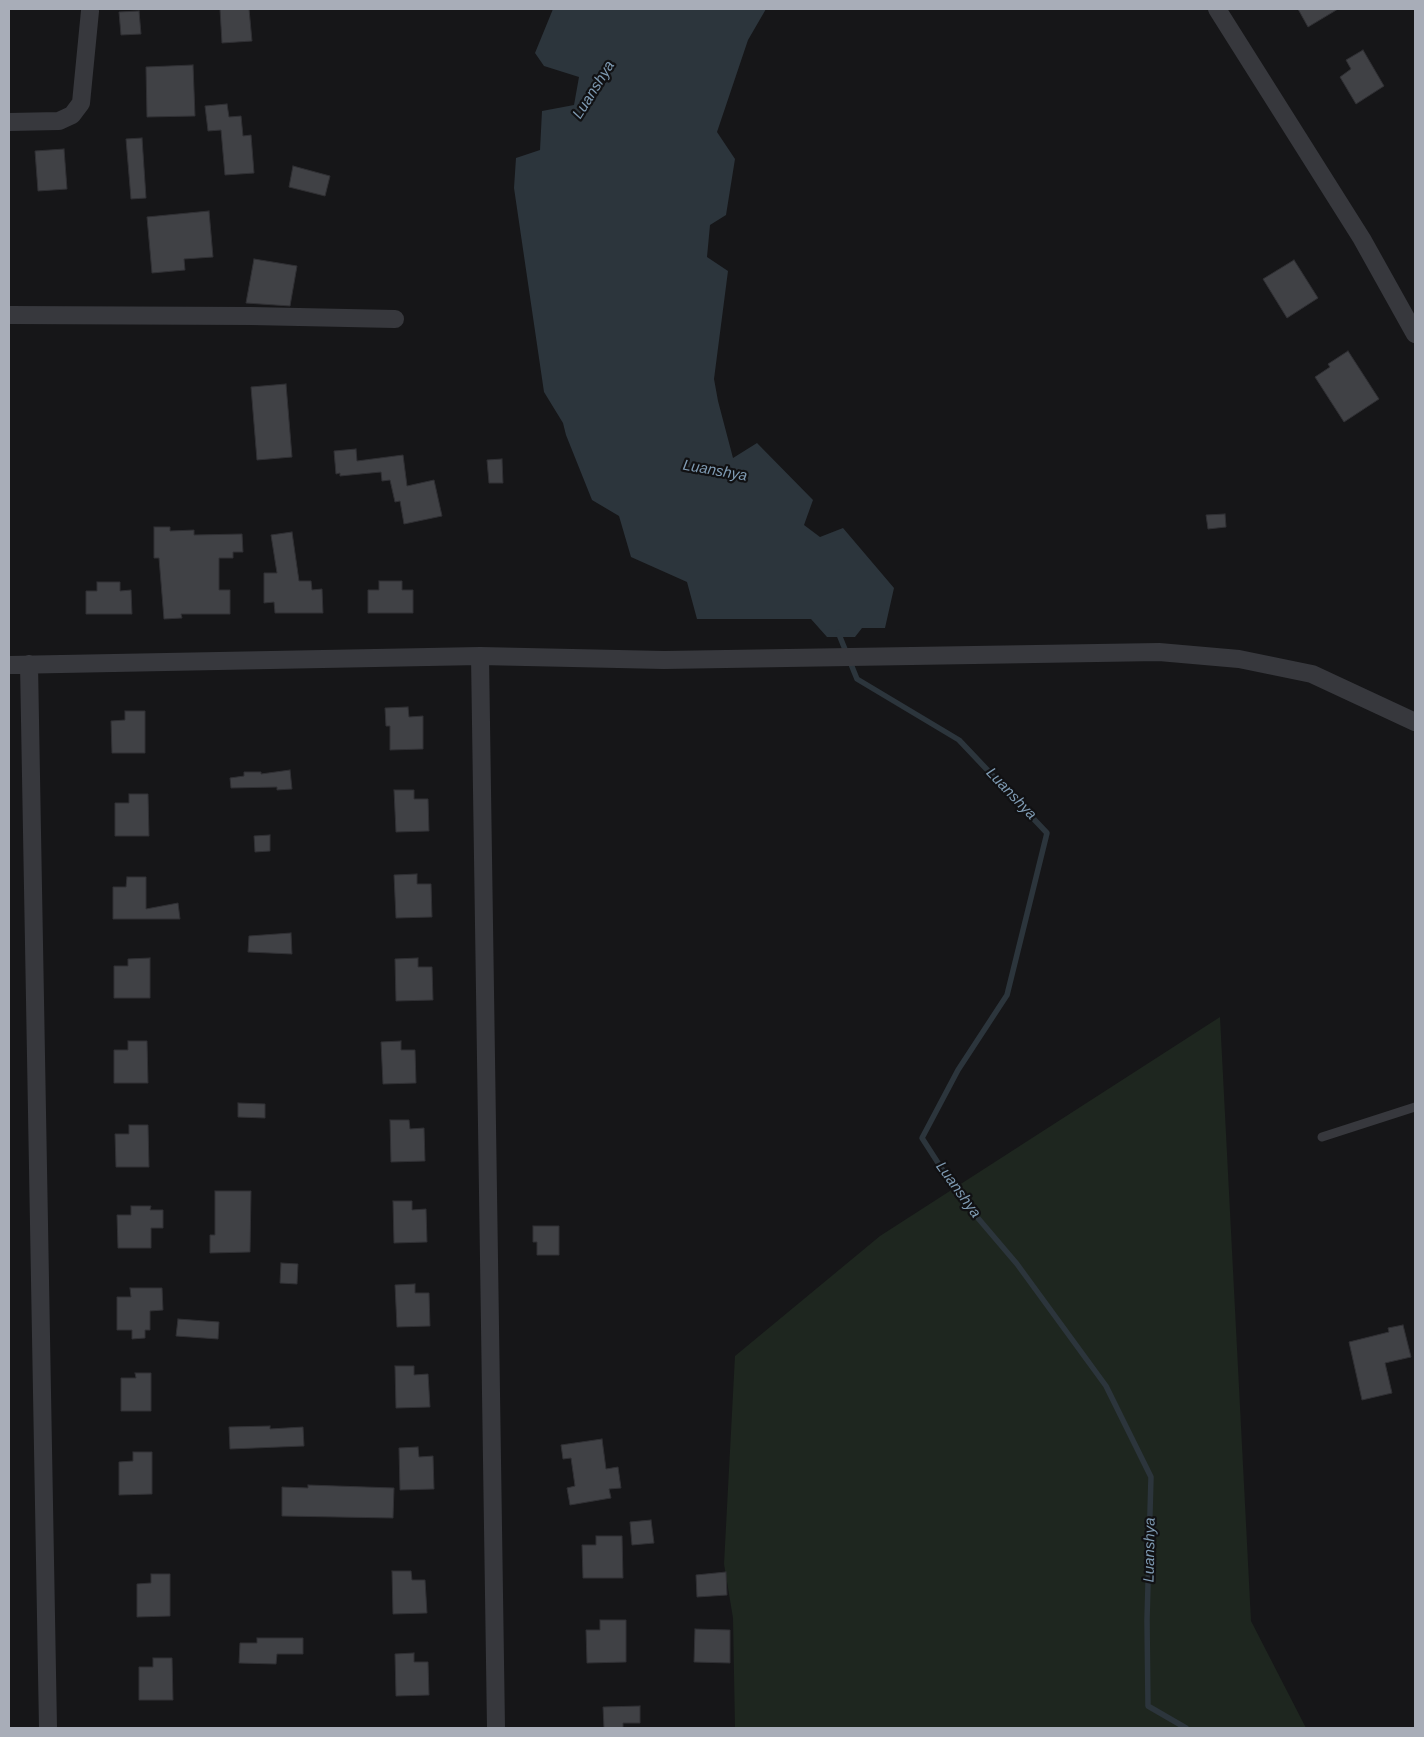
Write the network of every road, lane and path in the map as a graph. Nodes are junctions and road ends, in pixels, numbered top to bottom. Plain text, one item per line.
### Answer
1 (1217, 9) edge
2 (90, 11) dead end
3 (9, 122) edge
4 (9, 315) edge
5 (396, 319) dead end
6 (1415, 334) edge
7 (480, 656) junction
8 (9, 664) edge
9 (29, 664) junction
10 (1415, 722) edge
11 (1415, 1107) edge
12 (1322, 1137) dead end
13 (48, 1728) edge
14 (496, 1728) edge

1 - 6 street
2 - 3 street
4 - 5 street
7 - 9 street
7 - 10 street
7 - 14 street
8 - 9 street
9 - 13 street
11 - 12 lane

